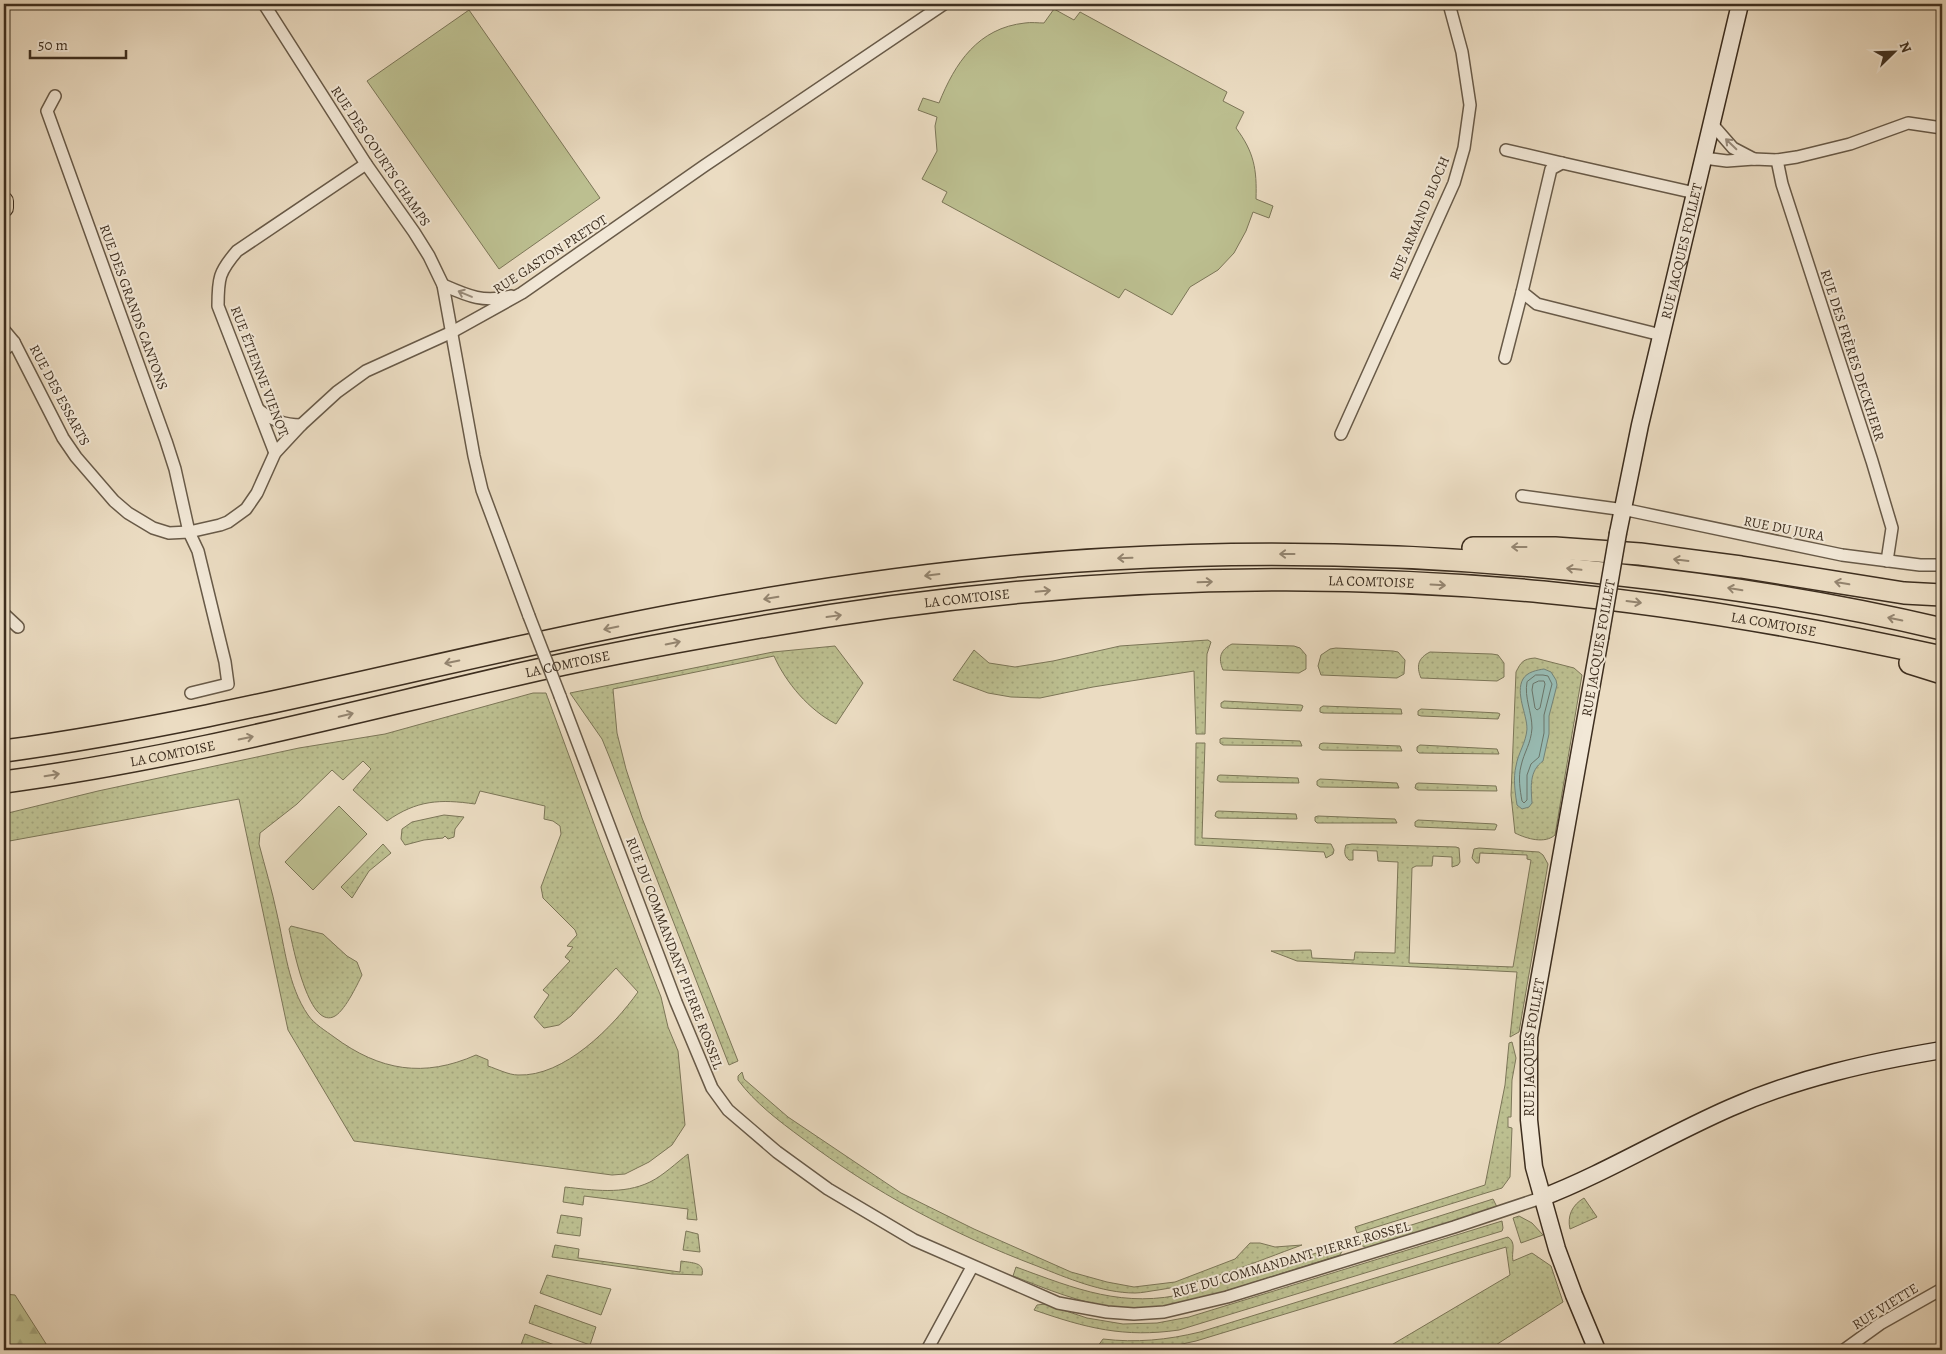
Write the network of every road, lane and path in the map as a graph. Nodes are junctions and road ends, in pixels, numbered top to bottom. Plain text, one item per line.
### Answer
1 (264, 4) edge
2 (944, 4) edge
3 (1740, 4) edge
4 (1449, 5) edge
5 (55, 96) dead end
6 (1712, 124) junction
7 (1942, 128) edge
8 (1506, 150) dead end
9 (1704, 158) junction
10 (1754, 159) junction
11 (1777, 160) junction
12 (366, 164) junction
13 (1562, 164) junction
14 (1695, 193) junction
15 (4, 201) edge
16 (4, 208) edge
17 (443, 285) junction
18 (1522, 292) junction
19 (522, 293) junction
20 (4, 330) edge
21 (452, 332) junction
22 (1661, 335) junction
23 (14, 342) junction
24 (4, 350) edge
25 (1505, 358) dead end
26 (258, 409) junction
27 (301, 425) junction
28 (1341, 434) dead end
29 (275, 453) junction
30 (1522, 496) dead end
31 (1622, 510) junction
32 (189, 532) junction
33 (1336, 554) junction
34 (1887, 561) junction
35 (1942, 565) edge
36 (1942, 595) edge
37 (4, 614) edge
38 (1763, 621) junction
39 (18, 627) dead end
40 (1942, 629) edge
41 (1942, 657) edge
42 (1942, 673) edge
43 (191, 693) dead end
44 (4, 751) edge
45 (4, 782) edge
46 (1942, 1050) edge
47 (1541, 1198) junction
48 (972, 1267) junction
49 (1942, 1289) edge
50 (927, 1350) edge
51 (1597, 1350) edge
52 (1844, 1350) edge

1 - 12 street, RUE DES COURTS CHAMPS
2 - 19 street, RUE GASTON PRETOT
3 - 6 main road, RUE JACQUES FOILLET
4 - 28 street, RUE ARMAND BLOCH
5 - 32 street, RUE DES GRANDS CANTONS
6 - 9 main road, RUE JACQUES FOILLET
10 -> 6 street
7 - 11 street
8 - 13 street
9 - 10 street
9 - 14 main road, RUE JACQUES FOILLET
10 - 11 street
11 - 34 street, RUE DES FRÈRES DECKHERR
12 - 17 street, RUE DES COURTS CHAMPS
12 - 26 street, RUE ÉTIENNE VIENOT
13 - 14 street
13 - 18 street
14 - 22 main road, RUE JACQUES FOILLET
15 - 16 main road
19 -> 17 street
17 - 21 street, RUE DES COURTS CHAMPS
18 - 22 street
18 - 25 street
19 - 21 street, RUE GASTON PRETOT
20 - 23 street, RUE DES ESSARTS
21 - 27 street, RUE GASTON PRETOT
21 - 48 street, RUE DU COMMANDANT PIERRE ROSSEL, bridge
22 - 31 main road, RUE JACQUES FOILLET
23 - 24 street
23 - 32 street, RUE DES ESSARTS
26 - 27 street
26 - 29 street, RUE ÉTIENNE VIENOT
27 - 29 street, RUE GASTON PRETOT
29 - 32 street, RUE GASTON PRETOT
30 - 31 street, RUE DU JURA
31 - 34 street, RUE DU JURA
31 - 47 main road, RUE JACQUES FOILLET, bridge
32 - 43 street, RUE DES GRANDS CANTONS
36 -> 33 highway
40 -> 33 highway, LA COMTOISE
33 -> 44 highway, LA COMTOISE
34 - 35 street, RUE DU JURA
37 - 39 street
38 - 41 highway, LA COMTOISE
38 - 42 highway
45 -> 38 highway, LA COMTOISE
46 - 47 main road
47 - 48 street, RUE DU COMMANDANT PIERRE ROSSEL
47 - 51 main road, RUE JACQUES FOILLET
48 - 50 street
49 - 52 street, RUE VIETTE

